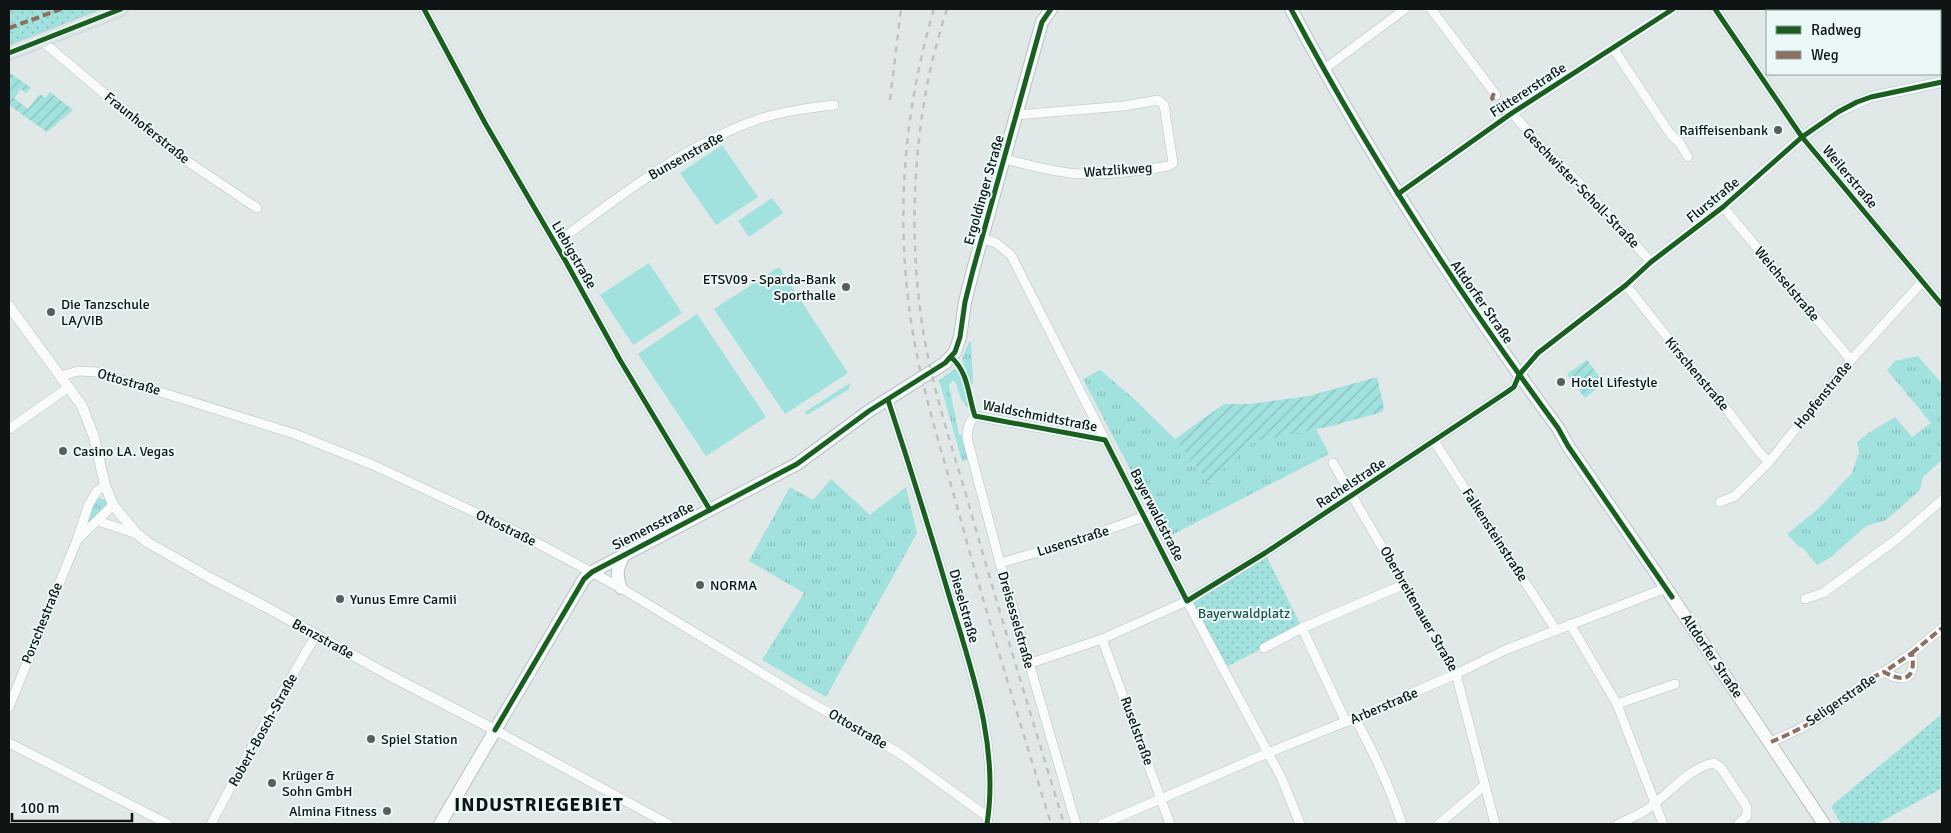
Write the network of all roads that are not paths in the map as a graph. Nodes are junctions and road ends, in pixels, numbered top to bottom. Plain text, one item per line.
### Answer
1 (121, 9) edge
2 (424, 9) edge
3 (1051, 9) edge
4 (1291, 9) edge
5 (1405, 9) edge
6 (1431, 9) edge
7 (1673, 9) edge
8 (1715, 9) edge
9 (42, 40) junction
10 (1612, 48) junction
11 (9, 53) edge
12 (1323, 70) junction
13 (1942, 82) edge
14 (1496, 95) dead end
15 (834, 105) dead end
16 (1512, 113) junction
17 (1016, 116) junction
18 (1802, 138) junction
19 (1688, 157) dead end
20 (1004, 158) junction
21 (1398, 194) junction
22 (1723, 207) junction
23 (257, 208) dead end
24 (982, 238) junction
25 (555, 244) junction
26 (1651, 262) junction
27 (1923, 281) junction
28 (1626, 285) junction
29 (1942, 305) edge
30 (9, 306) edge
31 (1851, 360) junction
32 (934, 371) joint
33 (1519, 375) junction
34 (61, 376) junction
35 (69, 387) junction
36 (888, 400) junction
37 (976, 416) joint
38 (9, 429) edge
39 (1105, 440) junction
40 (1434, 441) junction
41 (1769, 462) junction
42 (1333, 463) dead end
43 (105, 485) junction
44 (1353, 495) junction
45 (1942, 500) edge
46 (1720, 502) dead end
47 (113, 505) junction
48 (710, 510) junction
49 (1146, 516) junction
50 (98, 521) junction
51 (137, 534) junction
52 (76, 540) junction
53 (624, 554) junction
54 (1000, 563) junction
55 (592, 572) junction
56 (1405, 584) junction
57 (622, 588) junction
58 (1666, 588) junction
59 (1804, 599) dead end
60 (1187, 601) junction
61 (1570, 624) junction
62 (1302, 628) junction
63 (1942, 628) edge
64 (1556, 630) junction
65 (316, 636) junction
66 (1102, 639) junction
67 (1264, 648) dead end
68 (1912, 653) junction
69 (1028, 664) junction
70 (1884, 672) junction
71 (1456, 674) junction
72 (1674, 684) dead end
73 (1617, 704) junction
74 (9, 707) edge
75 (1355, 718) junction
76 (1346, 722) junction
77 (495, 730) junction
78 (1771, 742) junction
79 (9, 743) edge
80 (1268, 753) junction
81 (1484, 785) junction
82 (1162, 798) junction
83 (1654, 804) junction
84 (987, 821) edge
85 (168, 824) edge
86 (211, 824) edge
87 (440, 824) edge
88 (668, 824) edge
89 (1076, 824) edge
90 (1102, 824) edge
91 (1170, 824) edge
92 (1300, 824) edge
93 (1402, 824) edge
94 (1439, 824) edge
95 (1495, 824) edge
96 (1618, 824) edge
97 (1663, 824) edge
98 (1738, 824) edge
99 (1824, 824) edge

1 - 9 main road
2 - 25 street, Liebigstraße
3 - 17 main road, Ergoldinger Straße
4 - 12 main road, Altdorfer Straße
5 - 12 street
6 - 14 street
7 - 10 street, Füttererstraße
8 - 18 street, Weilerstraße
9 - 11 main road
9 - 23 street, Fraunhoferstraße
10 - 16 street, Füttererstraße
10 - 19 street
12 - 21 main road, Altdorfer Straße
13 - 18 street, Flurstraße
15 - 25 street, Bunsenstraße
16 - 21 street, Füttererstraße
16 - 26 street, Geschwister-Scholl-Straße
17 - 20 main road, Ergoldinger Straße
17 - 20 street, Watzlikweg
18 - 22 street, Flurstraße
18 - 27 street, Weilerstraße
20 - 24 main road, Ergoldinger Straße
21 - 33 main road, Altdorfer Straße
22 - 26 street, Flurstraße
22 - 31 street, Weichselstraße
24 - 32 main road, Ergoldinger Straße
24 - 39 street, Bayerwaldstraße
25 - 48 street, Liebigstraße
26 - 28 street, Flurstraße
27 - 29 street, Weilerstraße
27 - 31 street, Hopfenstraße
28 - 33 street, Flurstraße
28 - 41 street, Kirschenstraße
30 - 34 street
31 - 41 street, Hopfenstraße
32 - 36 main road, Siemensstraße
33 - 40 street, Rachelstraße
33 - 58 main road, Altdorfer Straße
34 - 35 street, Benzstraße
34 - 55 street, Ottostraße
35 - 38 street
35 - 43 street, Benzstraße
36 - 48 main road, Siemensstraße
36 - 84 street, Dieselstraße
37 - 39 street, Waldschmidtstraße
37 - 54 street, Dreisesselstraße
39 - 49 street, Bayerwaldstraße
40 - 44 street, Rachelstraße
40 - 64 street, Falkensteinstraße
41 - 46 street, Hopfenstraße
42 - 44 street, Oberbreitenauer Straße
43 - 47 street, Benzstraße
43 - 52 street, Porschestraße
44 - 56 street, Oberbreitenauer Straße
44 - 60 street, Rachelstraße
45 - 59 street
47 - 50 street, Porschestraße
47 - 51 street, Benzstraße
48 - 53 main road, Siemensstraße
49 - 54 street, Lusenstraße
49 - 60 street, Bayerwaldstraße
50 - 51 street
50 - 52 street, Porschestraße
51 - 65 street, Benzstraße
52 - 74 street, Porschestraße
53 - 55 main road, Siemensstraße
53 - 57 main road
54 - 69 street, Dreisesselstraße
55 - 57 street, Ottostraße
55 - 77 main road, Siemensstraße
56 - 62 street
56 - 71 street, Oberbreitenauer Straße
57 - 84 street, Ottostraße
58 - 61 street, Arberstraße
58 - 78 main road, Altdorfer Straße
60 - 66 street, Rachelstraße
60 - 80 street, Bayerwaldstraße
61 - 64 street, Arberstraße
61 - 73 street
62 - 67 street
62 - 76 street
63 - 68 street, Seligerstraße
64 - 71 street, Arberstraße
65 - 77 street, Benzstraße
65 - 86 street, Robert-Bosch-Straße
66 - 69 street, Rachelstraße
66 - 82 street, Ruselstraße
68 - 70 street, Seligerstraße
68 - 70 street, Seligerstraße
69 - 89 street, Dreisesselstraße
70 - 78 street, Seligerstraße
71 - 75 street, Arberstraße
71 - 81 street, Oberbreitenauer Straße
72 - 73 street
73 - 83 street
75 - 76 street, Arberstraße
75 - 93 street
76 - 80 street, Arberstraße
77 - 87 main road, Siemensstraße
77 - 88 street, Benzstraße
78 - 99 main road, Altdorfer Straße
79 - 85 street
80 - 82 street, Arberstraße
80 - 92 street, Bayerwaldstraße
81 - 94 street
81 - 95 street, Oberbreitenauer Straße
82 - 90 street, Arberstraße
82 - 91 street, Ruselstraße
83 - 96 street
83 - 97 street
83 - 98 street

